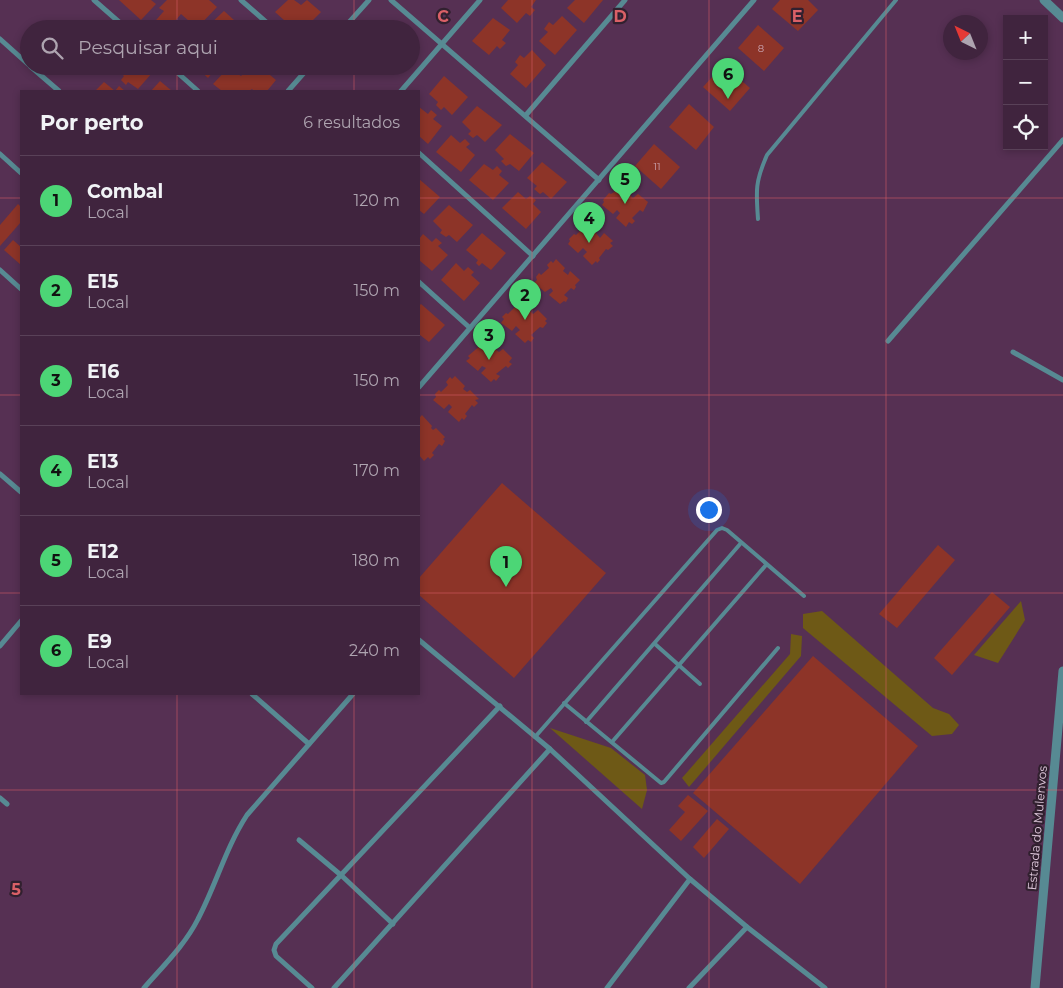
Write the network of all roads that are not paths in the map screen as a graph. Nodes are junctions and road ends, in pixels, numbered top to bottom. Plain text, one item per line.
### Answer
1 (94, 0) edge
2 (241, 0) edge
3 (369, 0) edge
4 (391, 0) edge
5 (480, 0) edge
6 (624, 0) edge
7 (754, 0) edge
8 (896, 0) edge
9 (1044, 0) edge
10 (1063, 18) edge
11 (117, 20) edge
12 (264, 20) edge
13 (351, 20) edge
14 (414, 20) edge
15 (420, 25) edge
16 (0, 39) edge
17 (442, 44) junction
18 (20, 57) edge
19 (420, 69) edge
20 (40, 75) edge
21 (180, 75) edge
22 (302, 75) edge
23 (415, 75) edge
24 (58, 90) edge
25 (197, 90) edge
26 (289, 90) edge
27 (402, 90) edge
28 (526, 115) junction
29 (1063, 140) edge
30 (0, 154) edge
31 (420, 154) edge
32 (20, 172) edge
33 (598, 180) junction
34 (758, 218) dead end
35 (533, 256) junction
36 (0, 270) edge
37 (420, 283) edge
38 (20, 288) edge
39 (470, 328) junction
40 (888, 342) dead end
41 (1013, 352) dead end
42 (1063, 380) edge
43 (420, 386) edge
44 (0, 474) edge
45 (20, 491) edge
46 (741, 543) junction
47 (766, 565) junction
48 (787, 582) junction
49 (781, 590) dead end
50 (804, 596) dead end
51 (20, 622) edge
52 (420, 641) edge
53 (655, 644) junction
54 (0, 646) edge
55 (778, 648) dead end
56 (678, 665) junction
57 (1063, 670) edge
58 (706, 678) dead end
59 (699, 686) junction
60 (694, 691) dead end
61 (253, 695) edge
62 (352, 695) edge
63 (564, 703) junction
64 (500, 706) junction
65 (586, 722) junction
66 (535, 737) junction
67 (612, 742) junction
68 (309, 744) junction
69 (550, 749) junction
70 (641, 754) dead end
71 (635, 762) junction
72 (0, 798) edge
73 (7, 804) dead end
74 (299, 840) dead end
75 (342, 876) junction
76 (690, 879) junction
77 (393, 924) junction
78 (747, 927) junction
79 (144, 988) edge
80 (312, 988) edge
81 (334, 988) edge
82 (607, 988) edge
83 (690, 988) edge
84 (825, 988) edge
85 (1035, 988) edge

1 - 11 street
2 - 12 street
3 - 13 street
4 - 14 street
5 - 17 street
6 - 28 street
7 - 33 street
8 - 34 lane
9 - 10 street
15 - 17 street
16 - 18 street
17 - 19 street
17 - 28 street
20 - 24 street
21 - 25 street
22 - 26 street
23 - 27 street
28 - 33 street
29 - 40 street
30 - 32 street
31 - 35 street
33 - 35 street
35 - 39 street
36 - 38 street
37 - 39 street
39 - 43 street
41 - 42 street
44 - 45 street
46 - 47 lane
46 - 53 lane
46 - 63 lane
47 - 48 lane
47 - 56 lane
48 - 49 lane
48 - 50 lane
51 - 54 street
52 - 64 street
53 - 56 lane
53 - 65 lane
55 - 71 lane
56 - 59 lane
56 - 67 lane
57 - 85 street, Estrada do Mulenvos
58 - 59 lane
59 - 60 lane
61 - 68 street
62 - 68 street
63 - 65 lane
63 - 66 lane
64 - 66 street
64 - 75 street
65 - 67 lane
66 - 69 street
67 - 71 lane
68 - 79 street
69 - 76 street
69 - 77 street
70 - 71 lane
72 - 73 street
74 - 75 street
75 - 77 street
75 - 80 street
76 - 78 street
76 - 82 street
77 - 81 street
78 - 83 street
78 - 84 street

